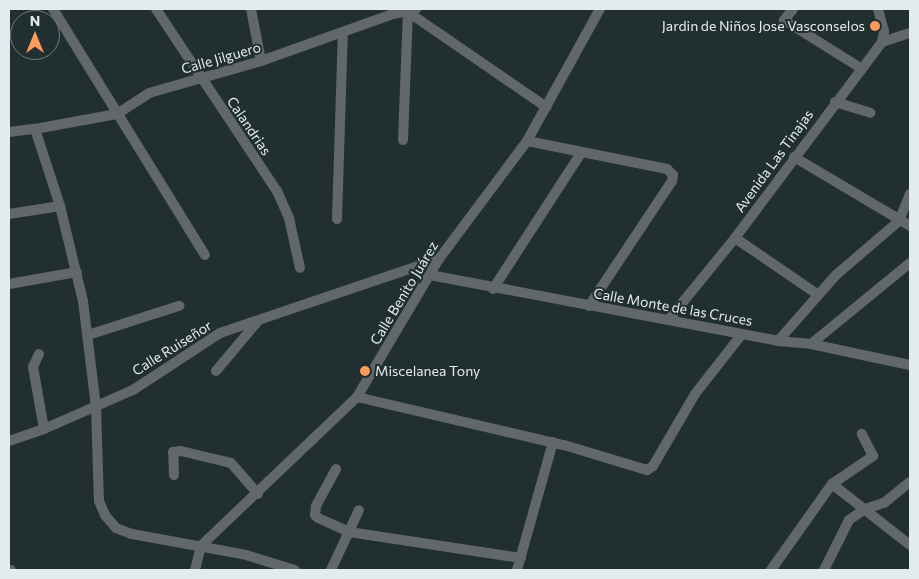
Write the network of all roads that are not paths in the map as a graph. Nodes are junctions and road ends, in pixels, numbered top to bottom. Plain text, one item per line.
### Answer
1 (53, 9) edge
2 (156, 9) edge
3 (251, 9) edge
4 (600, 9) edge
5 (793, 9) edge
6 (878, 9) edge
7 (412, 10) edge
8 (343, 33) junction
9 (910, 33) edge
10 (882, 42) junction
11 (261, 61) junction
12 (862, 68) junction
13 (200, 78) junction
14 (835, 102) junction
15 (546, 107) junction
16 (870, 113) dead end
17 (117, 114) junction
18 (35, 129) junction
19 (9, 132) edge
20 (403, 140) dead end
21 (527, 141) junction
22 (582, 153) junction
23 (794, 157) junction
24 (910, 194) edge
25 (60, 206) junction
26 (9, 214) edge
27 (337, 219) dead end
28 (899, 221) junction
29 (910, 226) edge
30 (735, 238) junction
31 (205, 255) dead end
32 (440, 259) junction
33 (910, 263) edge
34 (300, 268) dead end
35 (77, 272) junction
36 (430, 276) junction
37 (9, 284) edge
38 (493, 289) junction
39 (817, 294) junction
40 (179, 306) dead end
41 (589, 306) junction
42 (669, 319) junction
43 (258, 321) junction
44 (88, 334) junction
45 (742, 334) junction
46 (778, 341) junction
47 (811, 344) junction
48 (39, 354) dead end
49 (910, 365) edge
50 (216, 371) dead end
51 (357, 397) junction
52 (96, 407) junction
53 (44, 429) junction
54 (862, 434) dead end
55 (9, 441) edge
56 (553, 442) junction
57 (336, 470) dead end
58 (174, 475) dead end
59 (910, 482) edge
60 (832, 484) junction
61 (258, 494) junction
62 (865, 509) junction
63 (359, 510) dead end
64 (349, 532) junction
65 (201, 546) junction
66 (910, 546) edge
67 (521, 558) junction
68 (773, 566) edge
69 (195, 570) edge
70 (295, 570) edge
71 (331, 570) edge
72 (517, 570) edge
73 (824, 570) edge

1 - 17 street
2 - 13 street, Calandrias
3 - 11 street
4 - 15 street, Calle Benito Juárez
5 - 12 street
6 - 10 street
7 - 8 street, Calle Jilguero
7 - 15 street
7 - 20 street
8 - 11 street, Calle Jilguero
8 - 27 street
9 - 10 street
10 - 12 street, Avenida Las Tinajas
11 - 13 street, Calle Jilguero
12 - 14 street, Avenida Las Tinajas
13 - 17 street, Calle Jilguero
13 - 34 street, Calandrias
14 - 16 street
14 - 23 street, Avenida Las Tinajas
15 - 21 street, Calle Benito Juárez
17 - 18 street, Calle Jilguero
17 - 31 street
18 - 19 street, Calle Jilguero
18 - 25 street
21 - 22 street
21 - 32 street, Calle Benito Juárez
22 - 38 street
22 - 41 street
23 - 28 street
23 - 30 street, Avenida Las Tinajas
24 - 28 street
25 - 26 street
25 - 35 street
28 - 29 street
28 - 39 street
30 - 39 street
30 - 42 street, Avenida Las Tinajas
32 - 36 street, Calle Benito Juárez
32 - 43 street, Calle Ruiseñor
33 - 47 street
35 - 37 street
35 - 44 street
36 - 38 street, Calle Monte de las Cruces
36 - 51 street, Calle Benito Juárez
38 - 41 street, Calle Monte de las Cruces
39 - 46 street
40 - 44 street
41 - 42 street, Calle Monte de las Cruces
42 - 45 street, Calle Monte de las Cruces
43 - 50 street
43 - 52 street, Calle Ruiseñor
44 - 52 street
45 - 46 street, Calle Monte de las Cruces
45 - 56 street
46 - 47 street, Calle Monte de las Cruces
47 - 49 street, Calle Monte de las Cruces
48 - 53 street
51 - 56 street
51 - 61 street, Calle Benito Juárez
52 - 53 street, Calle Ruiseñor
52 - 65 street
53 - 55 street, Calle Ruiseñor
54 - 60 street
56 - 67 street
57 - 64 street
58 - 61 street
59 - 62 street
60 - 62 street
60 - 68 street
61 - 65 street, Calle Benito Juárez
62 - 66 street
62 - 73 street
63 - 64 street
64 - 67 street
64 - 71 street
65 - 69 street
65 - 70 street
67 - 72 street

